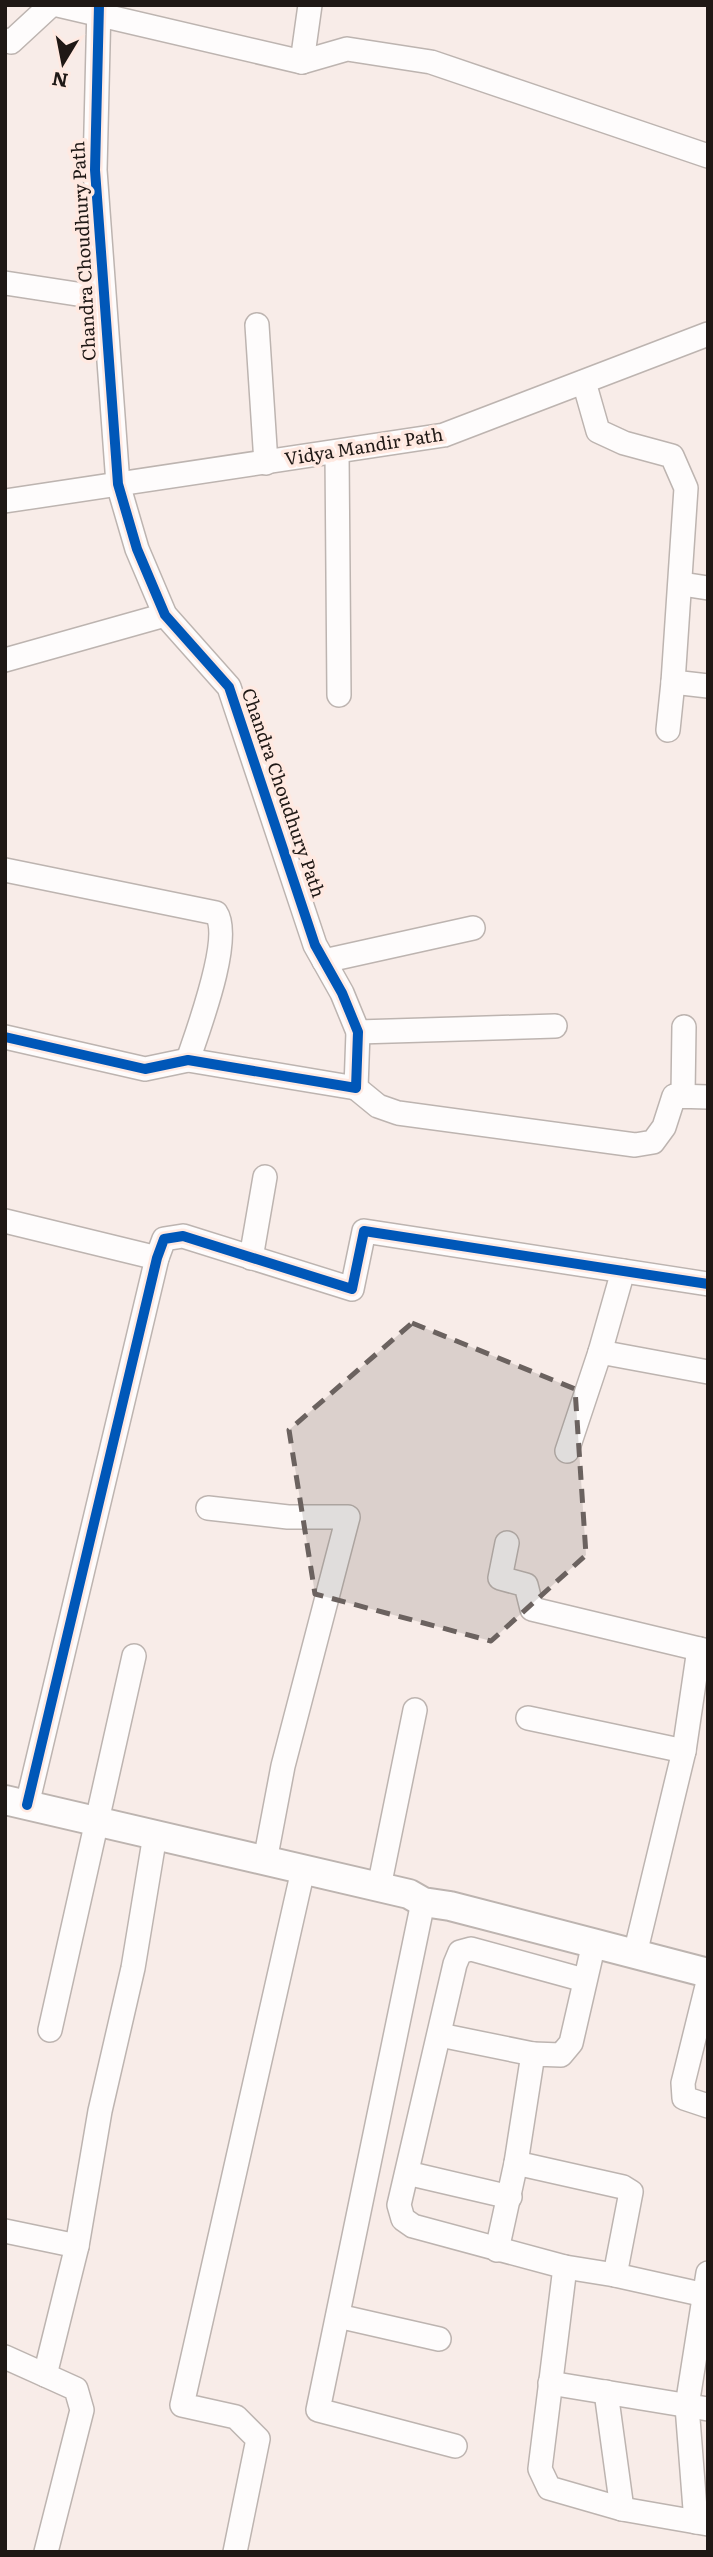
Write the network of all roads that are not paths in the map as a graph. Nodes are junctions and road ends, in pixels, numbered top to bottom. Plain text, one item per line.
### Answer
1 (51, 5) edge
2 (58, 5) edge
3 (310, 5) edge
4 (98, 9) edge
5 (5, 40) edge
6 (302, 62) junction
7 (708, 156) edge
8 (5, 284) edge
9 (103, 298) junction
10 (257, 325) dead end
11 (708, 336) edge
12 (584, 382) junction
13 (337, 452) junction
14 (266, 463) junction
15 (118, 484) junction
16 (5, 501) edge
17 (682, 584) junction
18 (708, 588) edge
19 (164, 615) junction
20 (5, 660) edge
21 (673, 682) junction
22 (708, 686) edge
23 (339, 695) dead end
24 (668, 730) dead end
25 (5, 870) edge
26 (473, 928) dead end
27 (324, 961) junction
28 (555, 1026) dead end
29 (684, 1027) dead end
30 (358, 1032) junction
31 (5, 1037) edge
32 (188, 1060) junction
33 (356, 1088) junction
34 (682, 1094) junction
35 (708, 1097) edge
36 (265, 1177) dead end
37 (5, 1221) edge
38 (157, 1258) junction
39 (251, 1258) junction
40 (623, 1271) junction
41 (708, 1284) edge
42 (600, 1352) junction
43 (708, 1372) edge
44 (568, 1451) dead end
45 (208, 1508) dead end
46 (507, 1543) dead end
47 (704, 1650) edge
48 (134, 1656) dead end
49 (415, 1710) dead end
50 (528, 1718) dead end
51 (684, 1751) junction
52 (16, 1802) edge
53 (95, 1821) junction
54 (155, 1835) junction
55 (265, 1861) junction
56 (303, 1870) junction
57 (379, 1887) junction
58 (423, 1902) junction
59 (594, 1943) junction
60 (635, 1954) junction
61 (708, 1973) edge
62 (584, 1980) junction
63 (708, 1982) edge
64 (705, 2009) edge
65 (50, 2030) dead end
66 (440, 2035) junction
67 (533, 2054) junction
68 (708, 2106) edge
69 (516, 2163) junction
70 (407, 2173) junction
71 (510, 2197) junction
72 (5, 2231) edge
73 (77, 2246) junction
74 (497, 2250) junction
75 (565, 2267) junction
76 (615, 2275) junction
77 (706, 2284) edge
78 (338, 2316) junction
79 (439, 2339) dead end
80 (5, 2357) edge
81 (45, 2375) junction
82 (550, 2383) junction
83 (606, 2392) junction
84 (697, 2408) edge
85 (455, 2446) dead end
86 (622, 2509) junction
87 (702, 2523) edge
88 (46, 2552) edge
89 (235, 2552) edge

1 - 5 street
2 - 4 street
3 - 6 street
4 - 6 street
4 - 9 street, Chandra Choudhury Path
6 - 7 street
8 - 9 street
9 - 15 street, Chandra Choudhury Path
10 - 14 street
11 - 12 street, Vidya Mandir Path
12 - 13 street, Vidya Mandir Path
12 - 17 street
13 - 14 street, Vidya Mandir Path
13 - 23 street
14 - 15 street, Vidya Mandir Path
15 - 16 street, Vidya Mandir Path
15 - 19 street, Chandra Choudhury Path
17 - 18 street
17 - 21 street
19 - 20 street
19 - 27 street, Chandra Choudhury Path
21 - 22 street
21 - 24 street
25 - 32 street
26 - 27 street
27 - 30 street, Chandra Choudhury Path
28 - 30 street
29 - 34 street
30 - 33 street, Chandra Choudhury Path
31 - 32 street
32 - 33 street
33 - 34 street
34 - 35 street
36 - 39 street
37 - 38 street
38 - 39 street
38 - 52 street
39 - 40 street
40 - 41 street
40 - 42 street
42 - 43 street
42 - 44 street
45 - 55 street
46 - 47 street
47 - 51 street
48 - 53 street
49 - 57 street
50 - 51 street
51 - 60 street
52 - 53 street
53 - 54 street
53 - 65 street
54 - 55 street
54 - 73 street
55 - 56 street
56 - 57 street
56 - 89 street
57 - 58 street
58 - 59 street
58 - 78 street
59 - 60 street
59 - 62 street
60 - 61 street
62 - 66 street
62 - 67 street
63 - 64 street
64 - 68 street
66 - 67 street
66 - 70 street
67 - 69 street
69 - 71 street
69 - 76 street
70 - 71 street
70 - 74 street
71 - 74 street
72 - 73 street
73 - 81 street
74 - 75 street
75 - 76 street
75 - 82 street
76 - 77 street
77 - 84 street
78 - 79 street
78 - 85 street
80 - 81 street
81 - 88 street
82 - 83 street
82 - 86 street
83 - 84 street
83 - 86 street
84 - 87 street
86 - 87 street

